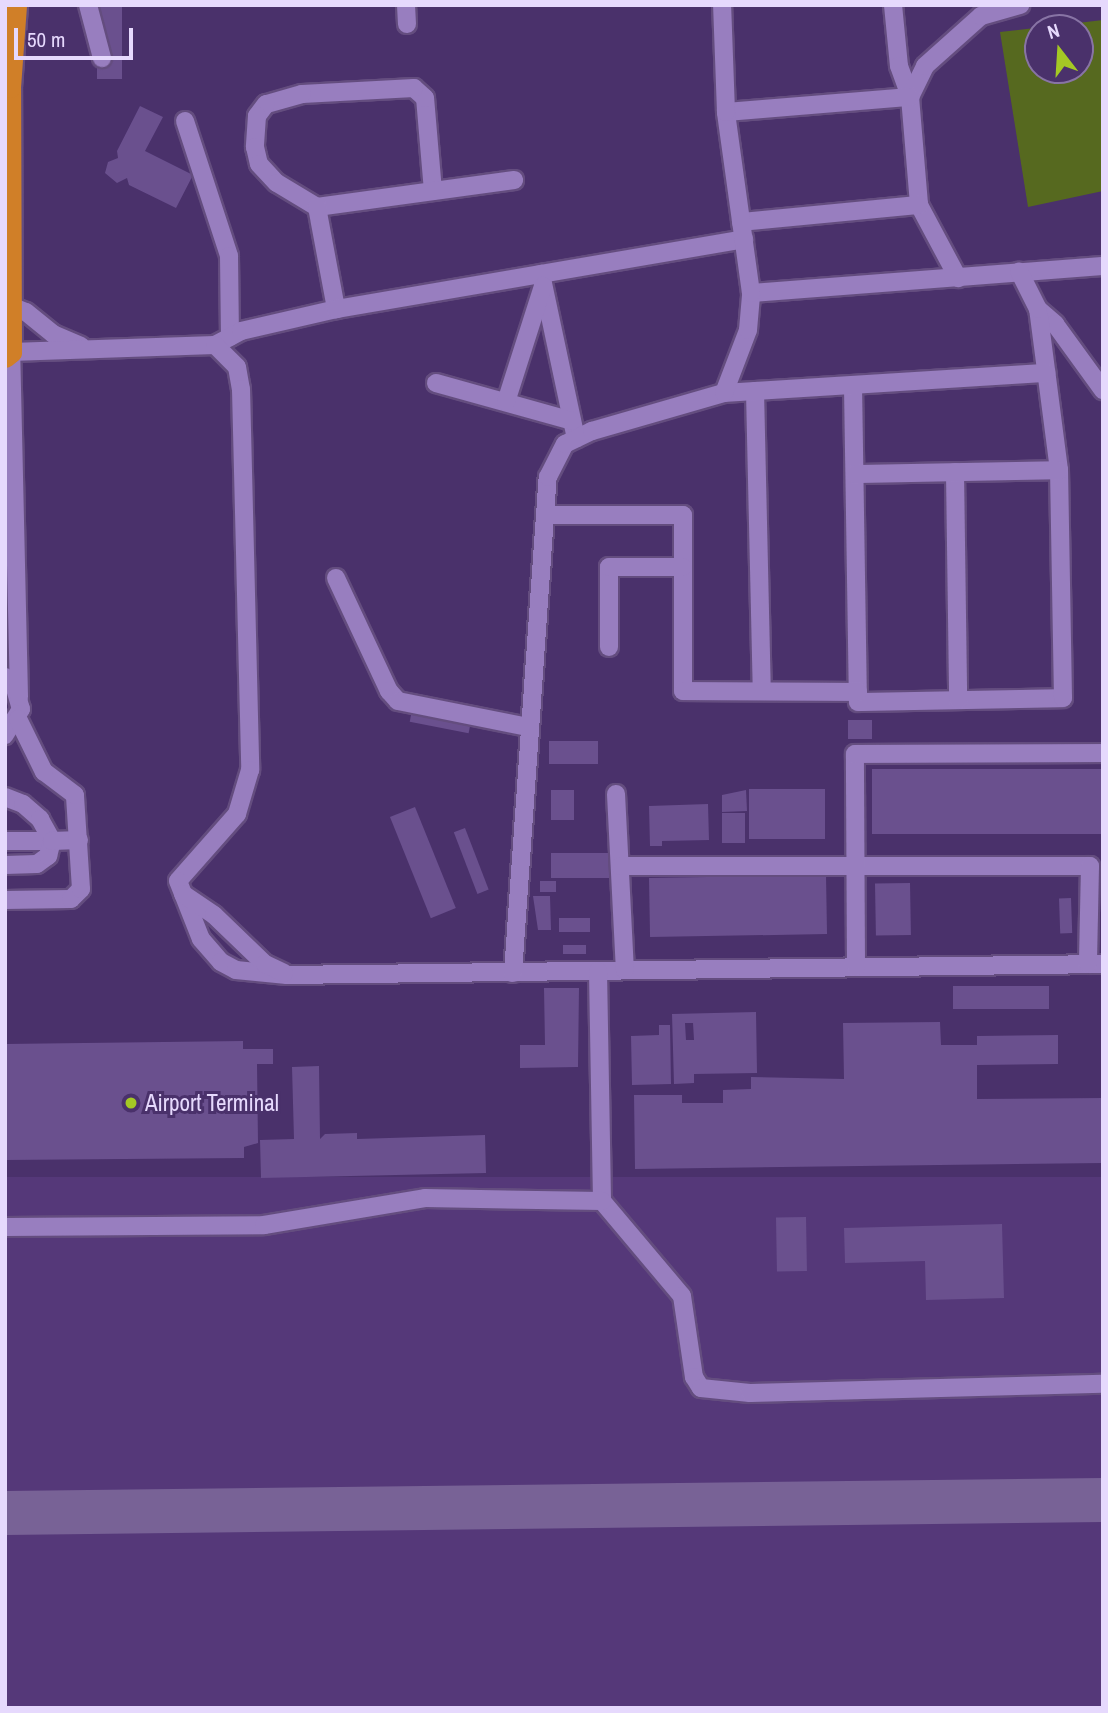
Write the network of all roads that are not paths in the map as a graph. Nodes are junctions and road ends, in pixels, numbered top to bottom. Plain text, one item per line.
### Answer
1 (16, 5) edge
2 (88, 5) edge
3 (722, 5) edge
4 (893, 5) edge
5 (1020, 5) edge
6 (102, 58) dead end
7 (910, 97) junction
8 (726, 112) junction
9 (185, 121) dead end
10 (514, 180) dead end
11 (433, 191) junction
12 (919, 205) junction
13 (317, 207) junction
14 (742, 231) junction
15 (1103, 266) edge
16 (1019, 271) junction
17 (958, 278) junction
18 (542, 279) junction
19 (751, 293) junction
20 (8, 307) edge
21 (336, 309) junction
22 (1038, 309) junction
23 (222, 341) junction
24 (92, 348) junction
25 (8, 355) edge
26 (1046, 373) junction
27 (436, 383) dead end
28 (853, 386) junction
29 (1103, 390) edge
30 (755, 391) junction
31 (724, 393) junction
32 (506, 402) junction
33 (574, 430) junction
34 (1059, 470) junction
35 (955, 472) junction
36 (855, 474) junction
37 (545, 515) junction
38 (683, 566) junction
39 (336, 578) dead end
40 (609, 647) dead end
41 (5, 677) edge
42 (762, 691) junction
43 (858, 692) junction
44 (19, 696) junction
45 (958, 700) junction
46 (18, 719) junction
47 (528, 727) junction
48 (5, 736) edge
49 (1103, 753) edge
50 (616, 794) dead end
51 (5, 797) edge
52 (79, 840) junction
53 (5, 841) edge
54 (52, 841) junction
55 (5, 865) edge
56 (620, 866) junction
57 (855, 866) junction
58 (182, 893) junction
59 (5, 900) edge
60 (1096, 964) edge
61 (856, 967) junction
62 (625, 970) junction
63 (598, 971) junction
64 (513, 973) junction
65 (288, 975) junction
66 (603, 1201) junction
67 (5, 1227) edge
68 (1103, 1384) edge

1 - 20 highway
2 - 6 street
3 - 8 street
4 - 7 street
5 - 7 street
7 - 8 street
7 - 12 street
8 - 14 street
9 - 23 street
10 - 11 street
11 - 13 street
11 - 13 street
12 - 14 street
12 - 17 street
13 - 21 street
14 - 18 street
14 - 19 street
15 - 16 street
16 - 17 street
16 - 22 street
17 - 19 street
18 - 21 street
18 - 32 street
18 - 33 street
19 - 31 street
20 - 24 street
20 - 25 highway
21 - 23 street
22 - 26 street
22 - 29 street
23 - 24 street
23 - 58 street
24 - 25 street
25 - 44 street
26 - 28 street
26 - 34 street
27 - 32 street
28 - 30 street
28 - 36 street
30 - 31 street
30 - 42 street
31 - 33 street
32 - 33 street
33 - 37 street
34 - 35 street
34 - 45 street
35 - 36 street
35 - 45 street
36 - 43 street
37 - 38 street
37 - 47 street
38 - 40 street
38 - 42 street
39 - 47 street
41 - 44 street
42 - 43 street
43 - 45 street
44 - 46 street
46 - 48 street
46 - 52 street
47 - 64 street
49 - 57 street
50 - 56 street
51 - 54 street
52 - 54 street
52 - 59 street
53 - 54 street
54 - 55 street
56 - 57 street
56 - 62 street
57 - 60 street
57 - 61 street
58 - 65 street
58 - 65 street
60 - 61 street
61 - 62 street
62 - 63 street
63 - 64 street
63 - 66 street
64 - 65 street
66 - 67 street
66 - 68 street

